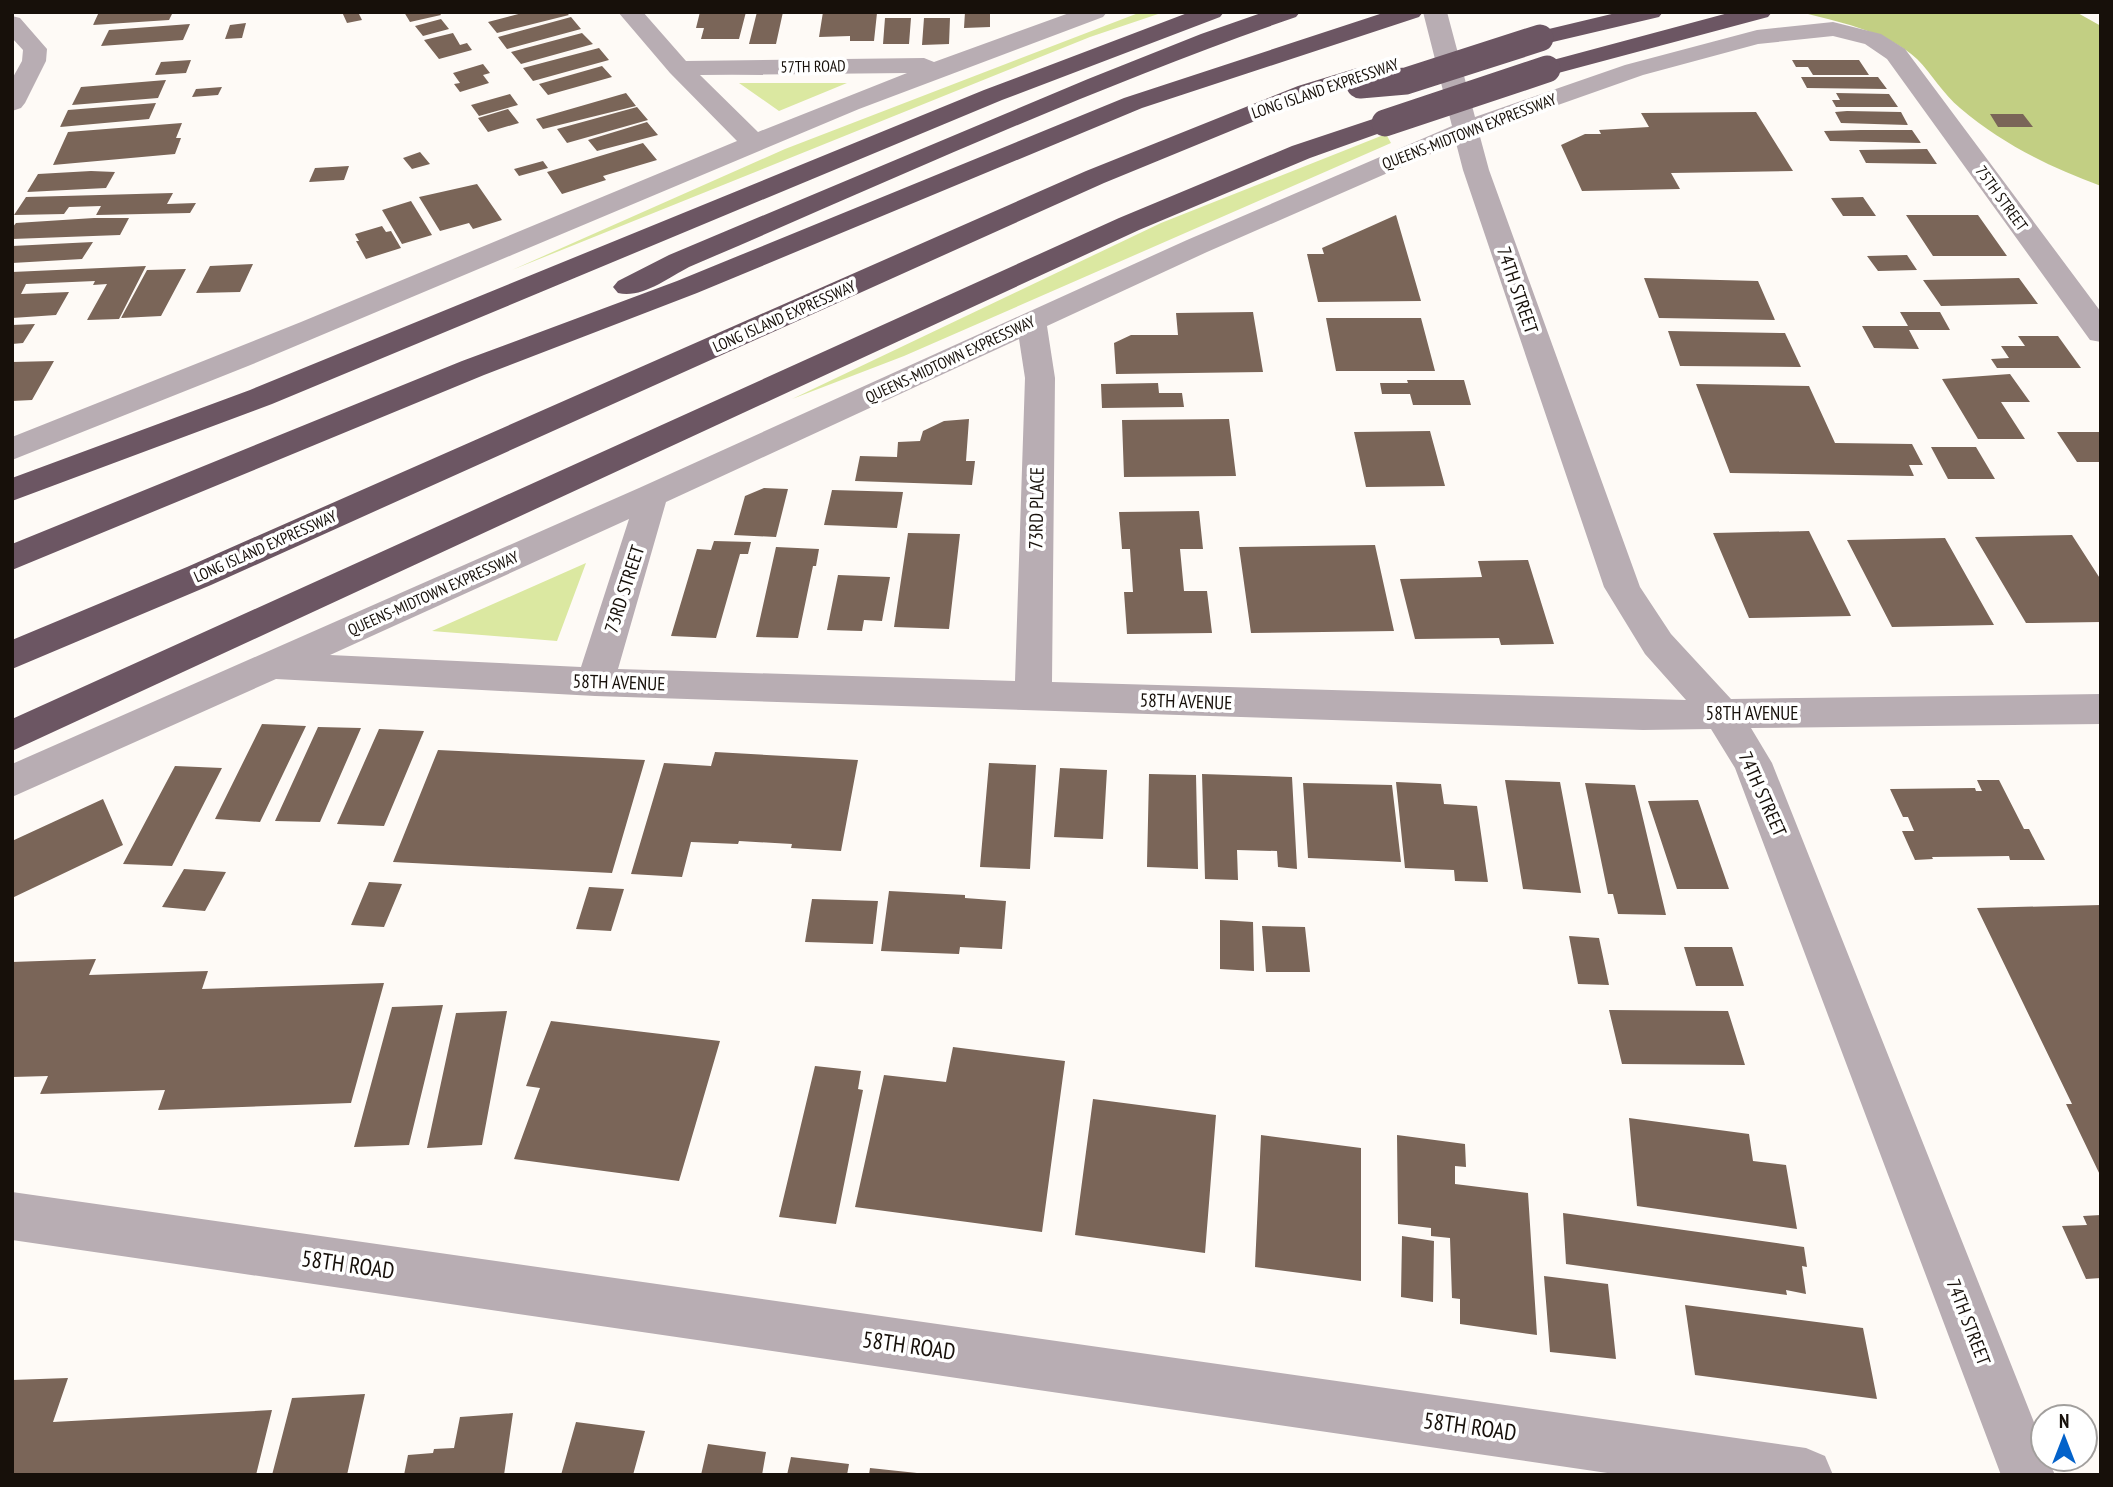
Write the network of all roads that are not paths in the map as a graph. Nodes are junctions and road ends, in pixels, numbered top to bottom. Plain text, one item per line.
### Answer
1 (630, 12) edge
2 (1095, 12) edge
3 (1212, 12) edge
4 (1288, 12) edge
5 (1411, 12) edge
6 (1435, 12) edge
7 (1568, 12) edge
8 (1651, 12) edge
9 (1760, 12) edge
10 (12, 23) edge
11 (1032, 23) edge
12 (1538, 29) junction
13 (1904, 63) joint
14 (947, 65) junction
15 (680, 68) junction
16 (12, 103) edge
17 (1464, 130) junction
18 (754, 143) junction
19 (1031, 321) junction
20 (2101, 333) edge
21 (473, 368) junction
22 (12, 449) edge
23 (12, 490) edge
24 (651, 496) junction
25 (12, 558) edge
26 (12, 655) edge
27 (271, 666) junction
28 (594, 682) junction
29 (1033, 696) junction
30 (2101, 709) edge
31 (1720, 712) junction
32 (12, 736) edge
33 (12, 780) edge
34 (12, 1216) edge
35 (1805, 1475) edge
36 (2028, 1475) edge

1 - 15 street
2 - 11 street
3 - 23 highway
4 - 21 highway
5 - 21 highway
6 - 17 street, 74TH STREET
7 - 12 highway
8 - 12 highway
9 - 32 highway, bridge
10 - 16 street
11 - 14 street
12 - 26 highway, LONG ISLAND EXPRESSWAY, bridge
13 - 17 street, QUEENS-MIDTOWN EXPRESSWAY
13 - 20 street, 75TH STREET
14 - 15 street, 57TH ROAD
14 - 18 street
15 - 18 street
17 - 19 street, QUEENS-MIDTOWN EXPRESSWAY
17 - 31 street, 74TH STREET
18 - 22 street
19 - 24 street, QUEENS-MIDTOWN EXPRESSWAY
19 - 29 street, 73RD PLACE
21 - 25 highway
24 - 27 street, QUEENS-MIDTOWN EXPRESSWAY
24 - 28 street, 73RD STREET
27 - 28 street, 58TH AVENUE
27 - 33 street, QUEENS-MIDTOWN EXPRESSWAY
28 - 29 street, 58TH AVENUE
29 - 31 street, 58TH AVENUE
30 - 31 street, 58TH AVENUE
31 - 36 street, 74TH STREET
34 - 35 street, 58TH ROAD

